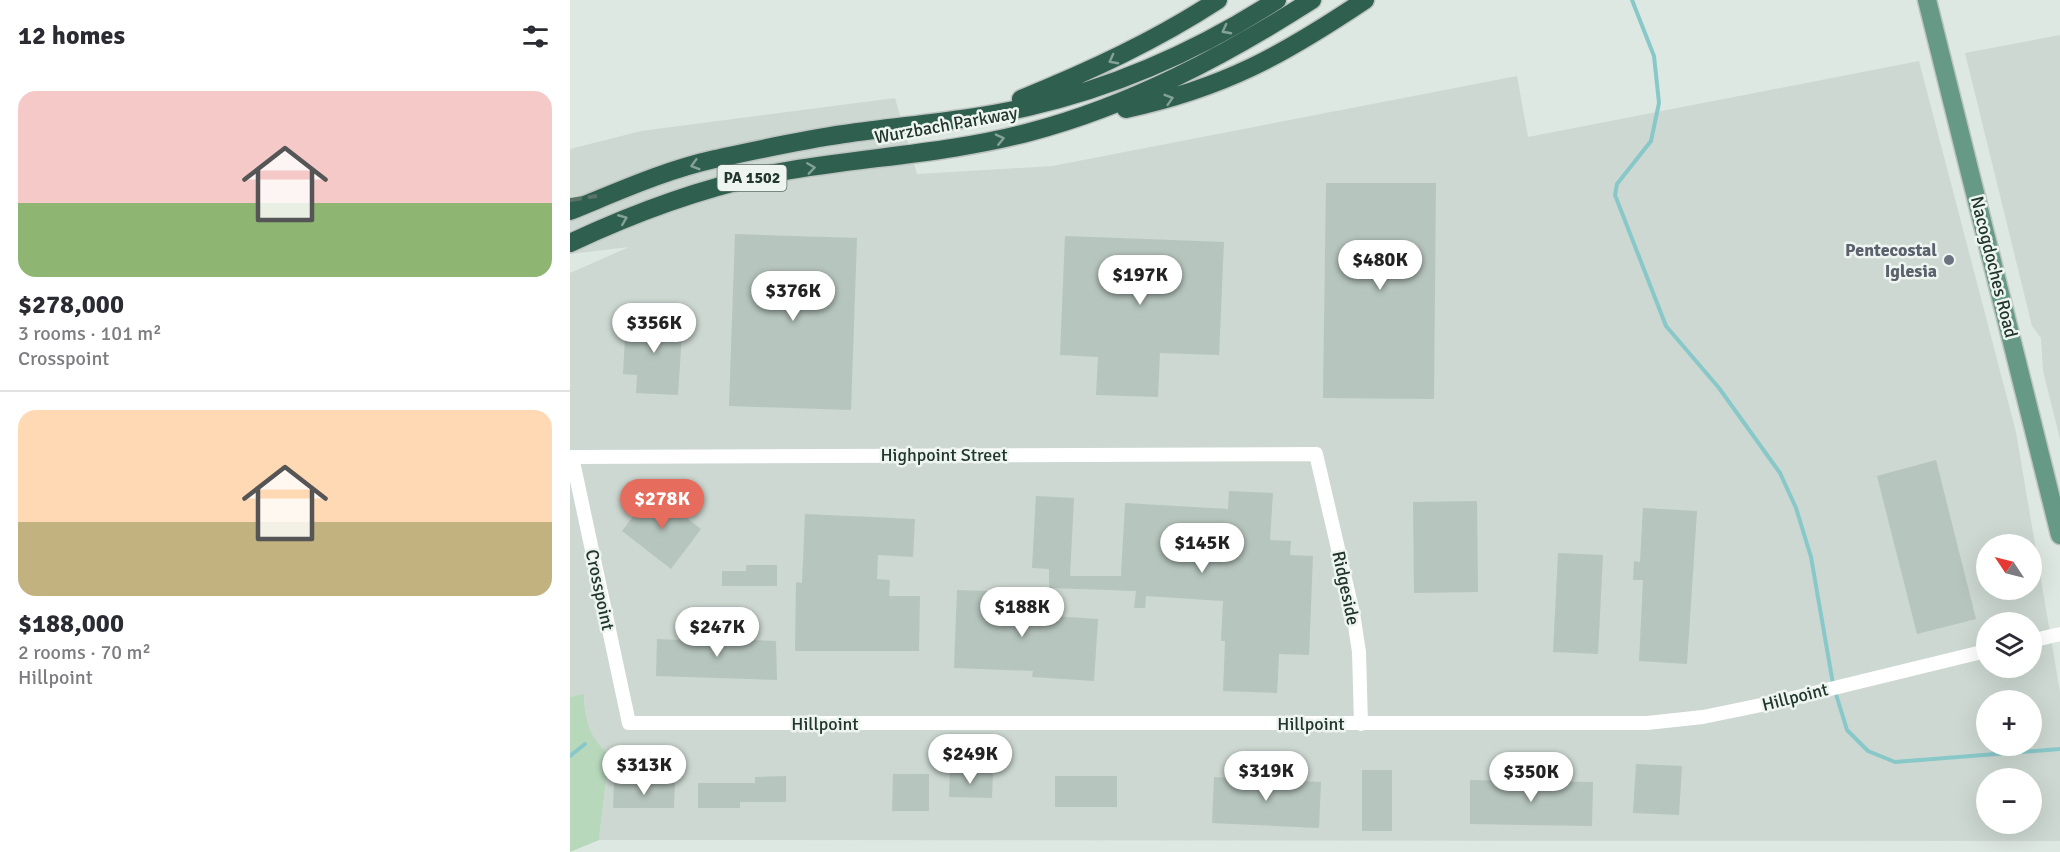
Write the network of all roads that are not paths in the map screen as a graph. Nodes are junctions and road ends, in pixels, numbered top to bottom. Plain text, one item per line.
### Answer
1 (1218, 0) edge
2 (1277, 0) edge
3 (1312, 0) edge
4 (1365, 0) edge
5 (1927, 0) edge
6 (981, 115) junction
7 (1071, 120) junction
8 (570, 211) edge
9 (570, 243) edge
10 (1316, 454) joint
11 (572, 457) joint
12 (2060, 535) edge
13 (2060, 634) edge
14 (2042, 638) edge
15 (1976, 653) edge
16 (629, 723) joint
17 (1361, 724) junction

1 -> 6 highway
2 -> 6 highway, Wurzbach Parkway / PA 1502
3 - 7 highway, Wurzbach Parkway / PA 1502
7 -> 4 highway
5 - 12 main road, Nacogdoches Road
6 -> 8 highway, Wurzbach Parkway / PA 1502
9 -> 7 highway, Wurzbach Parkway / PA 1502
10 - 11 street, Highpoint Street
10 - 17 street, Ridgeside
11 - 16 street, Crosspoint
13 - 14 street
15 - 17 street, Hillpoint
16 - 17 street, Hillpoint

